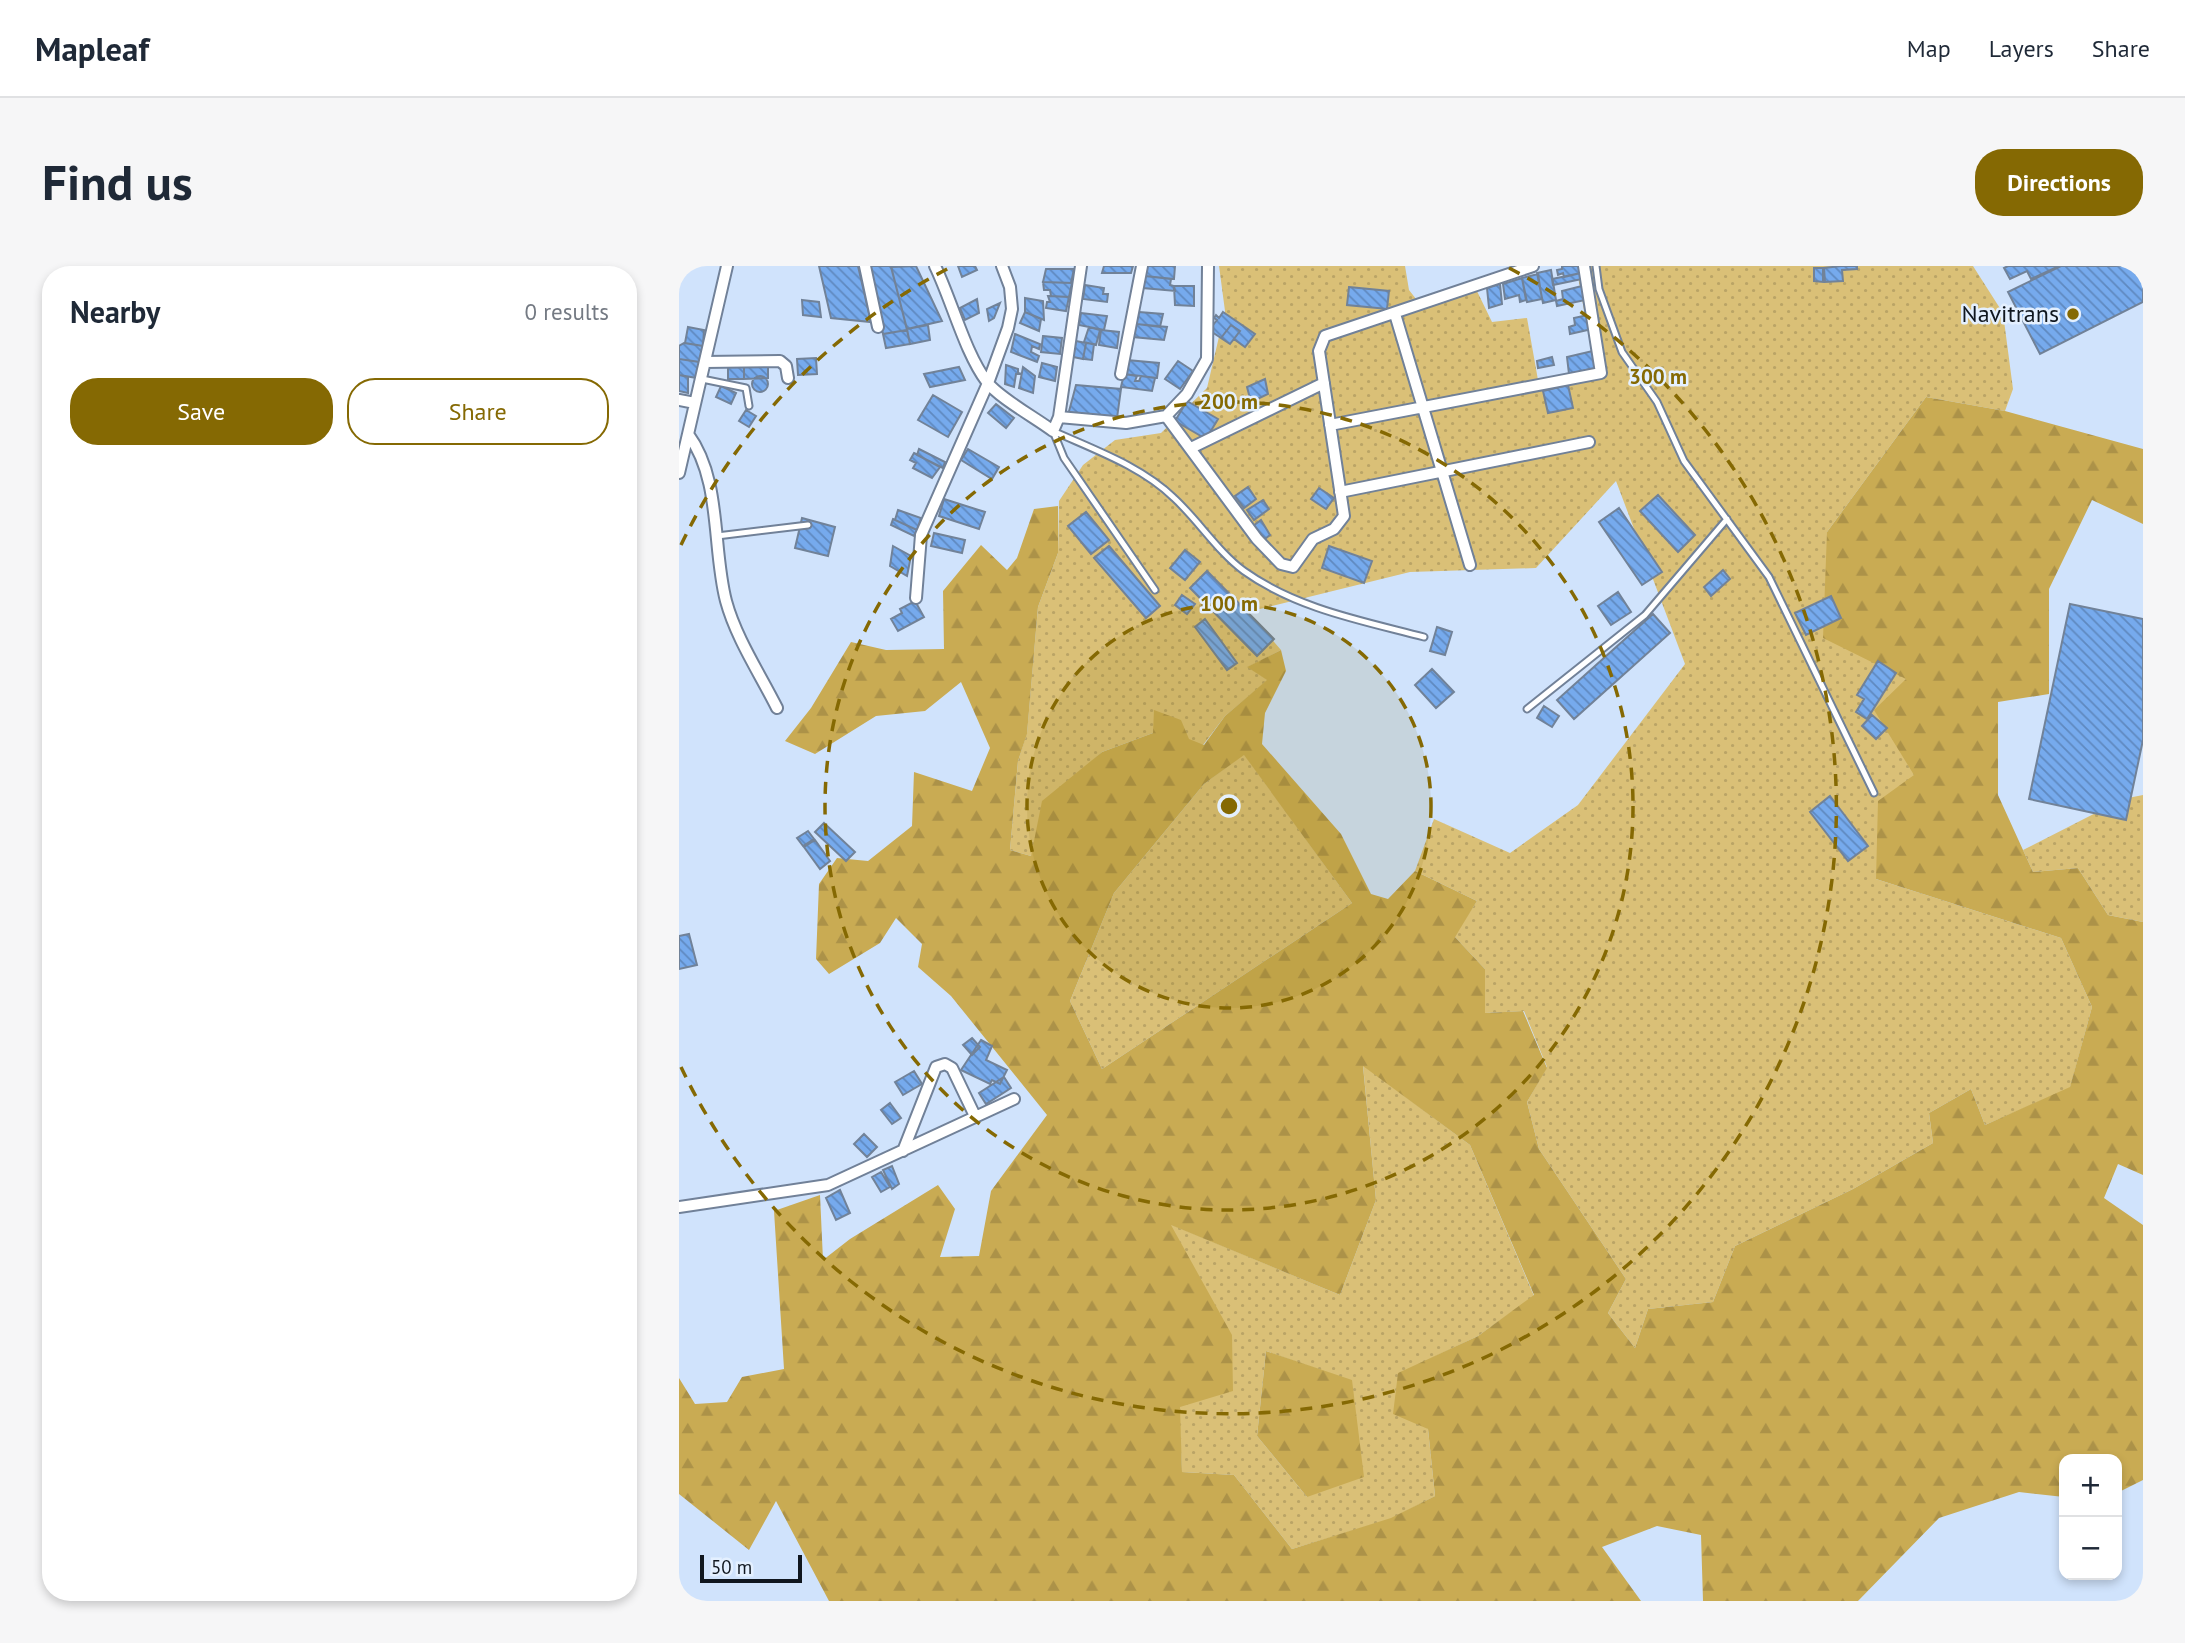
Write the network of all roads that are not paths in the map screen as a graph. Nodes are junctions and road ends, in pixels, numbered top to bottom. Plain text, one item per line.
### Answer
1 (727, 266) edge
2 (865, 266) edge
3 (936, 266) edge
4 (1002, 266) edge
5 (1081, 266) edge
6 (1142, 266) edge
7 (1208, 266) edge
8 (1533, 266) edge
9 (1584, 266) edge
10 (1596, 266) edge
11 (1395, 314) junction
12 (878, 327) dead end
13 (705, 362) junction
14 (1121, 374) dead end
15 (789, 378) dead end
16 (701, 379) junction
17 (988, 383) junction
18 (1324, 383) junction
19 (679, 400) edge
20 (695, 403) junction
21 (749, 406) dead end
22 (1423, 408) junction
23 (1166, 416) junction
24 (1059, 417) junction
25 (1330, 425) junction
26 (1053, 431) junction
27 (688, 434) junction
28 (1589, 442) dead end
29 (1191, 448) junction
30 (1442, 472) junction
31 (679, 473) edge
32 (1340, 492) junction
33 (1727, 519) junction
34 (808, 526) dead end
35 (716, 536) junction
36 (1470, 565) dead end
37 (1155, 590) dead end
38 (916, 598) dead end
39 (1424, 637) dead end
40 (776, 708) dead end
41 (1527, 709) dead end
42 (1874, 793) dead end
43 (1014, 1099) dead end
44 (975, 1116) junction
45 (903, 1151) junction
46 (679, 1207) edge

1 - 13 street
2 - 12 street
3 - 17 street
4 - 17 street
5 - 24 street
6 - 14 street
7 - 23 street
8 - 11 street
9 - 22 street
10 - 33 lane
11 - 18 street
11 - 22 street
13 - 15 street
13 - 16 street
16 - 20 street
16 - 21 lane
17 - 26 street
17 - 38 street
18 - 25 street
18 - 29 street
19 - 20 street
20 - 27 street
22 - 25 street
22 - 30 street
23 - 24 street
23 - 29 street
24 - 26 street
25 - 32 street
26 - 37 lane
26 - 39 lane
27 - 31 street
27 - 35 street
28 - 30 street
29 - 32 street
30 - 32 street
30 - 36 street
33 - 41 lane
33 - 42 lane
34 - 35 lane
35 - 40 street
43 - 44 street
44 - 45 street
44 - 45 street
45 - 46 street

